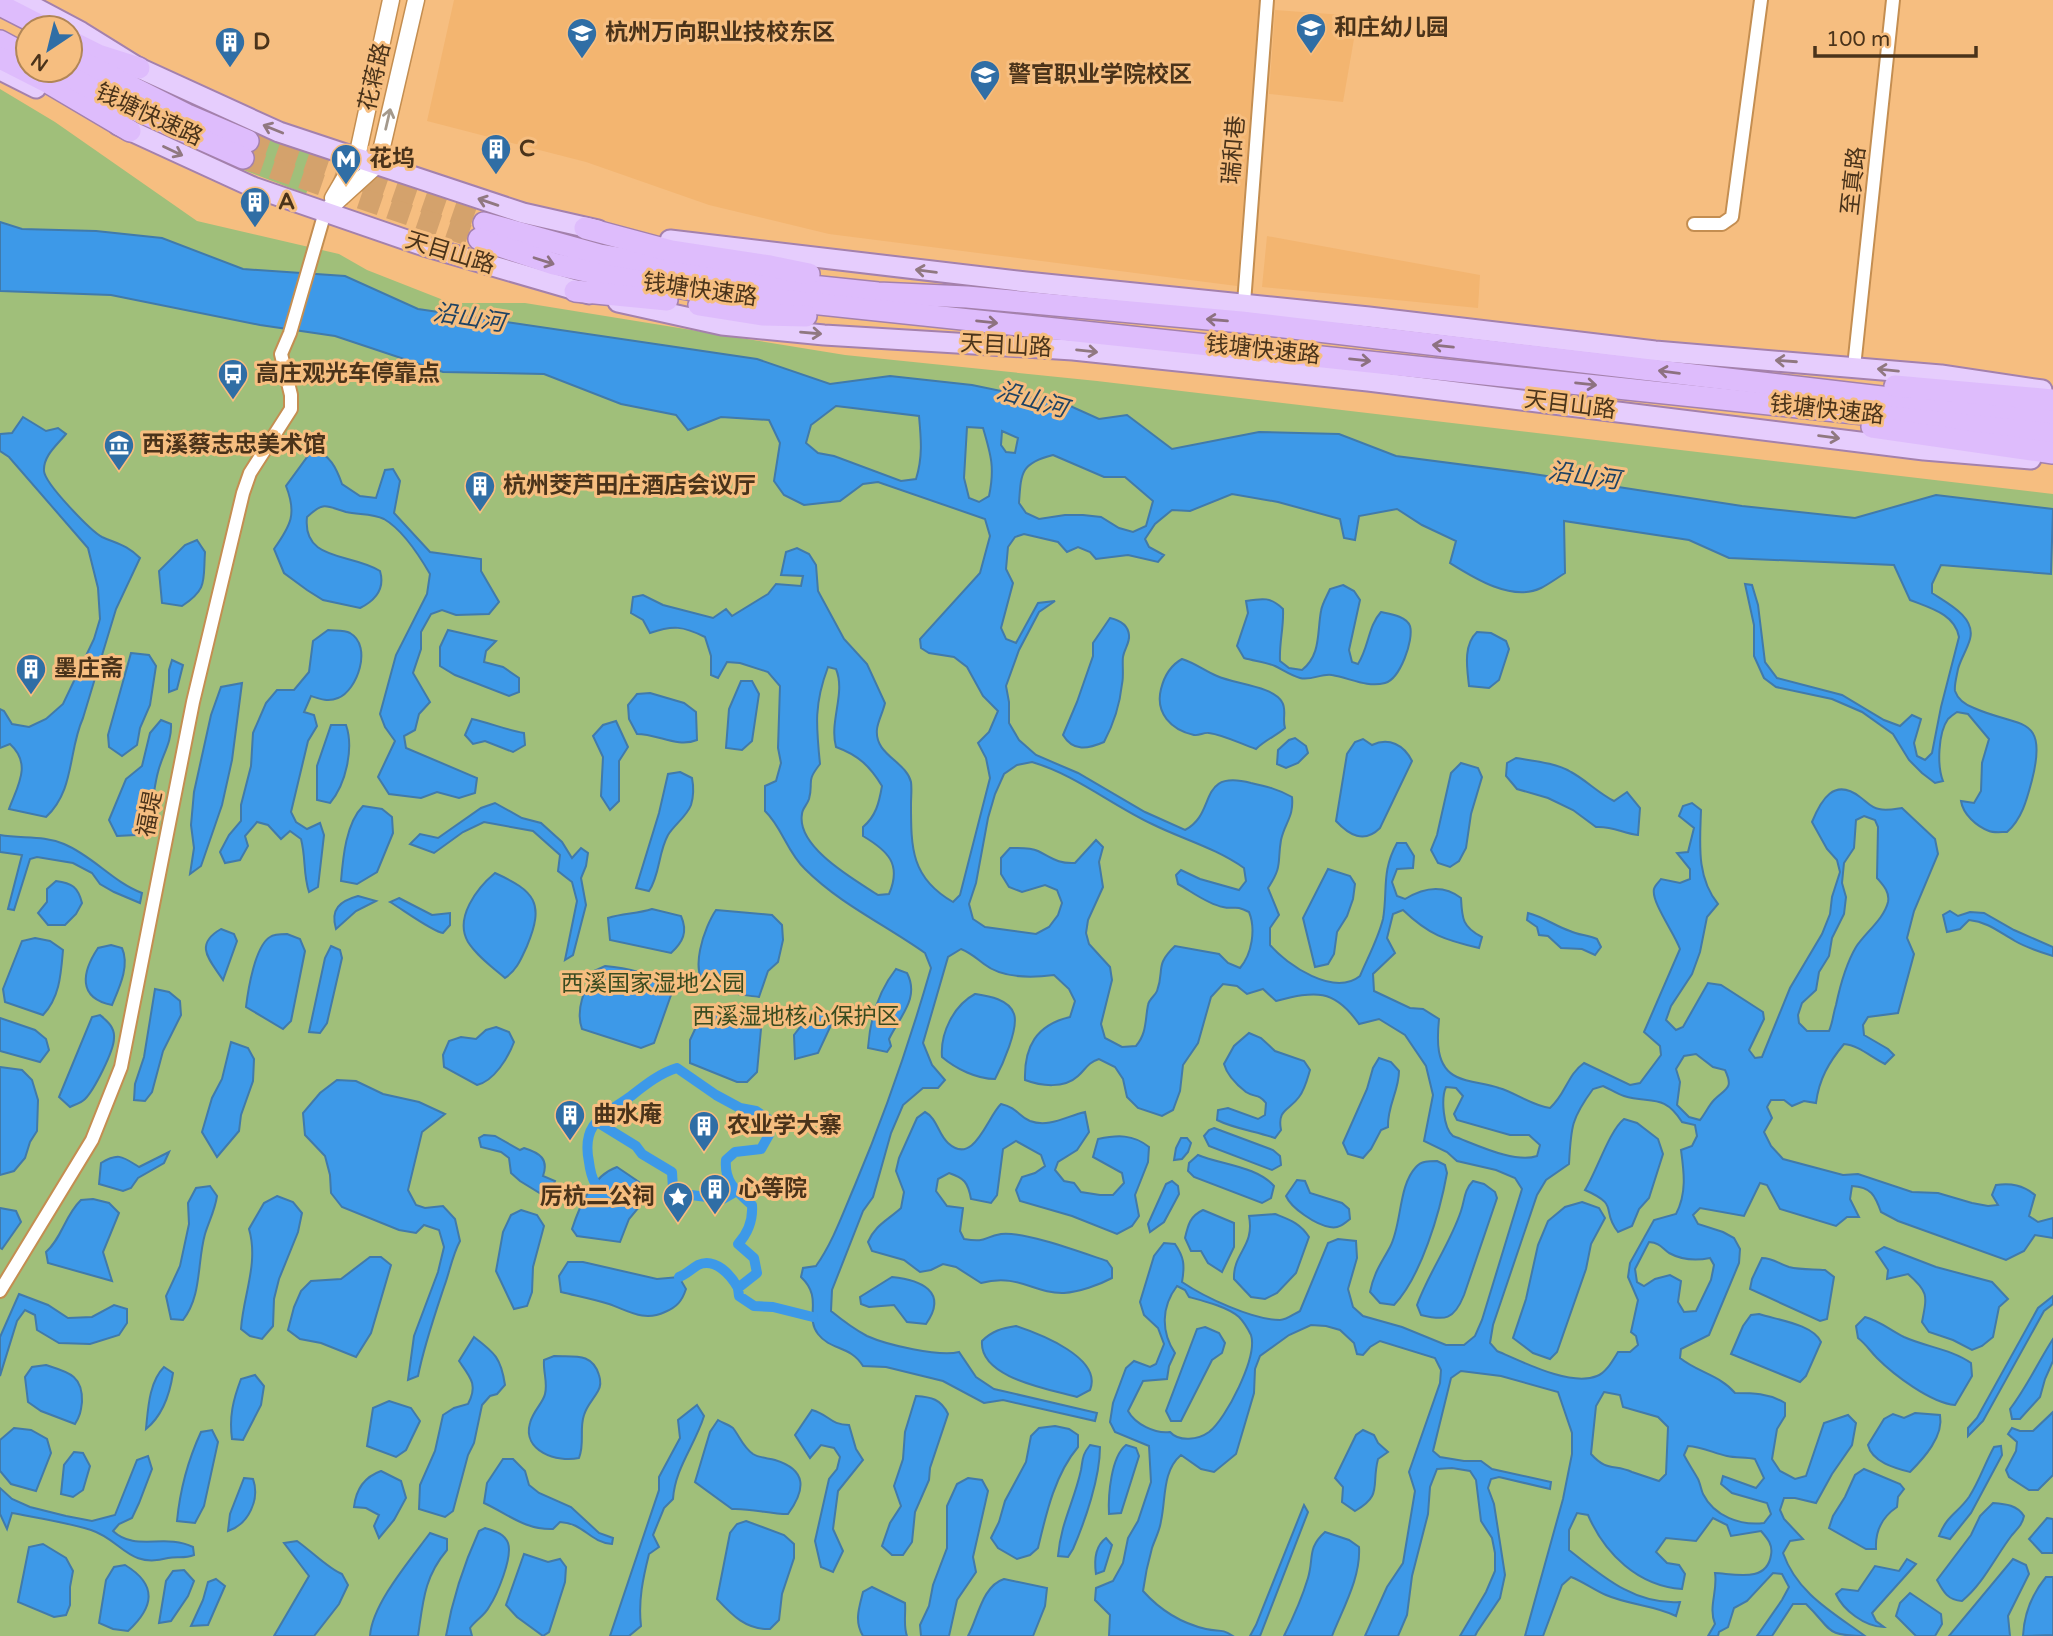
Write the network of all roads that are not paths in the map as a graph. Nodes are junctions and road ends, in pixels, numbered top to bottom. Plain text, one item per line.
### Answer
1 (21, 0) edge
2 (391, 0) edge
3 (416, 0) edge
4 (1268, 0) edge
5 (1761, 0) edge
6 (1893, 0) edge
7 (0, 5) edge
8 (18, 14) edge
9 (84, 48) edge
10 (0, 58) edge
11 (84, 63) edge
12 (139, 68) junction
13 (0, 70) edge
14 (83, 84) edge
15 (130, 131) junction
16 (357, 156) junction
17 (378, 164) junction
18 (325, 212) junction
19 (1694, 224) dead end
20 (585, 228) junction
21 (575, 291) junction
22 (967, 297) junction
23 (1244, 303) junction
24 (937, 317) junction
25 (1854, 367) junction
26 (1711, 388) junction
27 (2053, 392) edge
28 (2053, 400) edge
29 (2053, 417) edge
30 (2053, 434) edge
31 (2053, 453) edge
32 (2053, 461) edge
33 (0, 1291) edge

1 - 12 main road
2 - 16 street, 花蒋路
17 -> 3 street, 花蒋路
4 - 23 street, 瑞和巷
5 - 19 street
6 - 25 street, 至真路
7 - 8 highway
9 - 12 highway
10 - 15 highway
11 - 14 highway, 钱塘快速路
16 -> 12 main road
13 - 15 main road, 天目山路
15 -> 18 main road, 天目山路
16 - 17 main road
16 - 18 street, 花蒋路
17 - 18 street
20 -> 17 main road
18 - 21 main road, 天目山路
18 - 33 street, 福堤
20 - 22 highway
23 -> 20 main road
21 - 24 highway
21 -> 32 main road, 天目山路
22 -> 24 highway, 钱塘快速路
26 -> 22 highway, 钱塘快速路
25 -> 23 main road
24 -> 26 highway, 钱塘快速路
27 -> 25 main road
26 - 28 highway
26 - 29 highway, 钱塘快速路
26 - 30 highway, 钱塘快速路
26 - 31 highway

